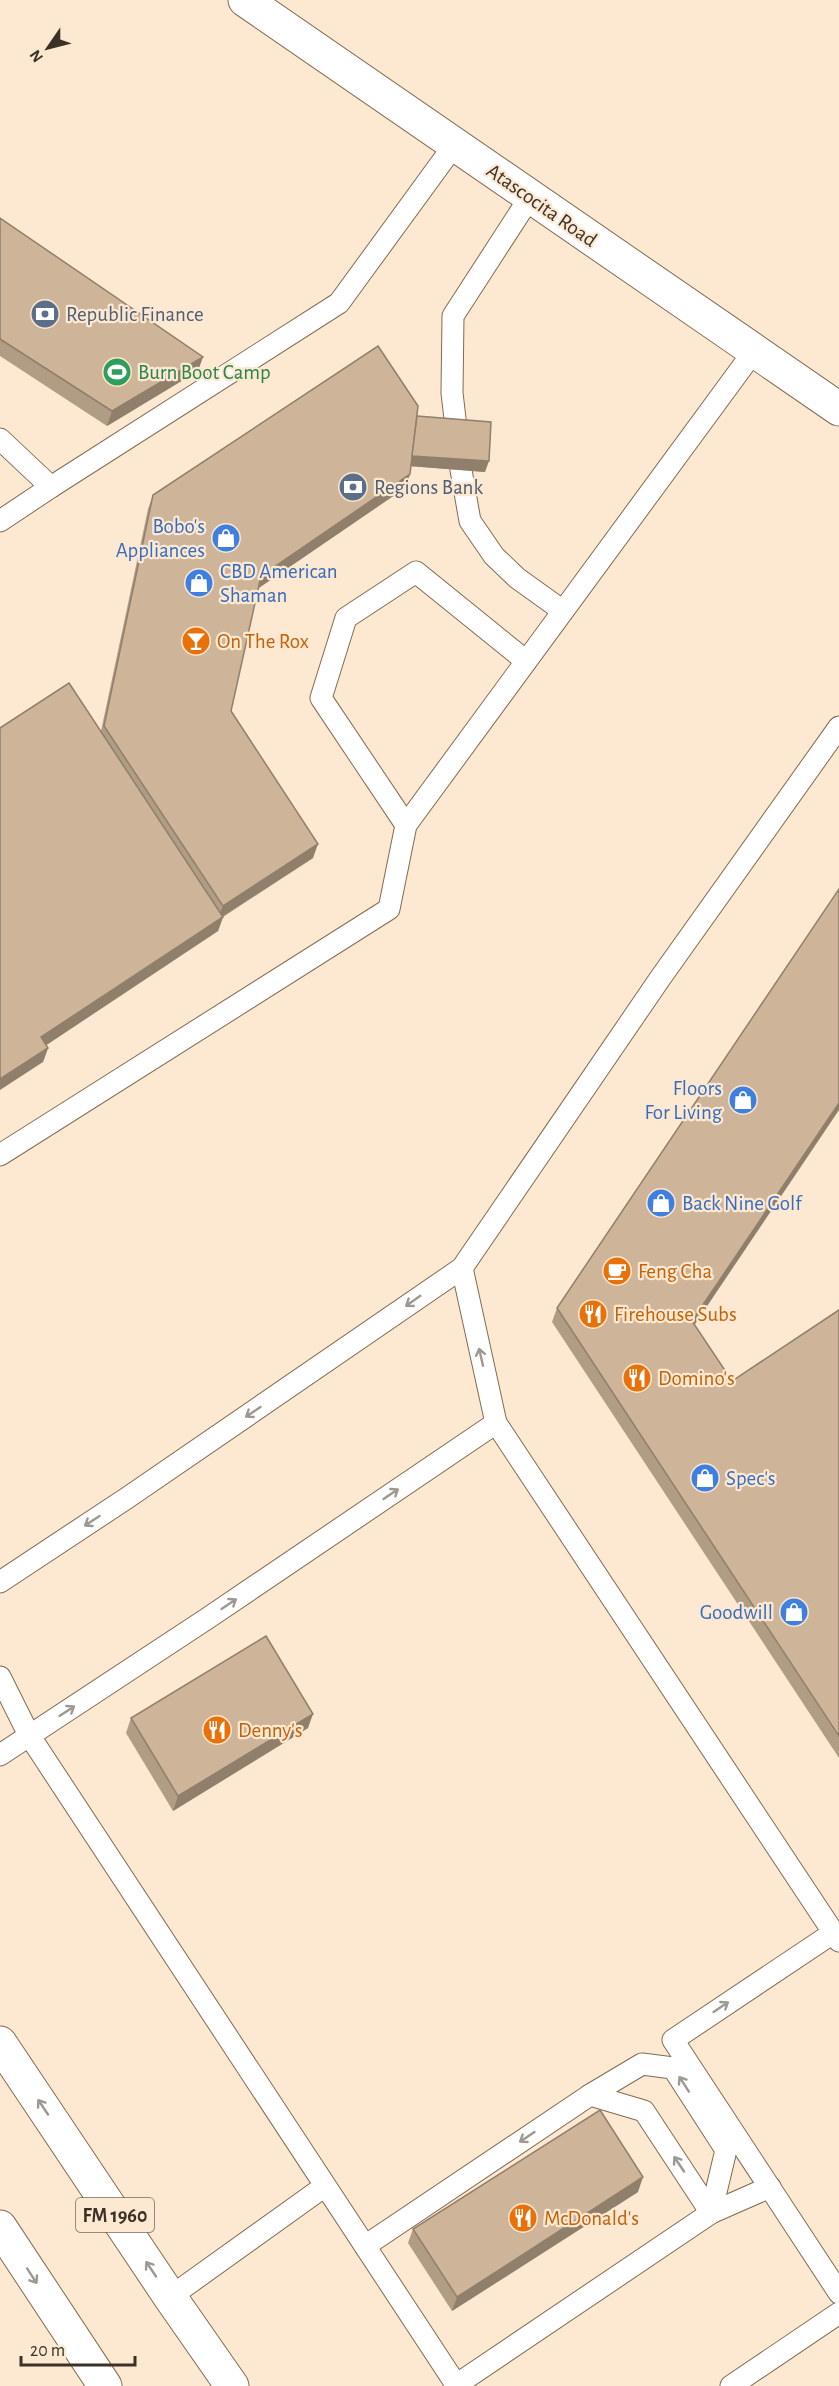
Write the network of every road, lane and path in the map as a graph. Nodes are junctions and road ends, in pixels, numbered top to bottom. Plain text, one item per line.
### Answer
1 (245, 0) edge
2 (454, 144) junction
3 (530, 197) junction
4 (754, 351) junction
5 (839, 409) edge
6 (0, 439) edge
7 (51, 487) junction
8 (0, 521) edge
9 (563, 611) junction
10 (526, 661) junction
11 (839, 727) edge
12 (406, 825) junction
13 (0, 1155) edge
14 (462, 1268) junction
15 (496, 1423) junction
16 (0, 1582) edge
17 (0, 1677) edge
18 (29, 1736) junction
19 (0, 1755) edge
20 (836, 1937) edge
21 (0, 2043) edge
22 (590, 2095) junction
23 (325, 2186) junction
24 (770, 2187) junction
25 (711, 2212) junction
26 (0, 2227) edge
27 (365, 2246) junction
28 (839, 2293) edge
29 (170, 2297) junction
30 (839, 2313) edge
31 (105, 2386) edge
32 (232, 2386) edge
33 (457, 2386) edge
34 (731, 2386) edge

1 - 2 main road, Atascocita Road
2 - 3 main road, Atascocita Road
2 - 7 lane
3 - 4 main road, Atascocita Road
3 - 9 lane
4 - 5 main road, Atascocita Road
4 - 9 lane
6 - 7 lane
7 - 8 lane
9 - 10 lane
10 - 12 lane
10 - 12 lane
11 - 14 lane
12 - 13 lane
15 -> 14 lane
14 -> 16 lane
18 -> 15 lane
15 - 20 lane
17 - 18 lane
18 - 19 lane
18 - 23 lane
24 -> 20 lane
29 -> 21 main road, FM 1960 / FM 1960
25 -> 22 lane
25 -> 22 lane
22 -> 27 lane
23 - 27 lane
23 - 29 lane
24 - 25 lane
24 - 28 lane
25 - 33 lane
26 -> 31 main road
27 - 33 lane
29 - 32 main road, FM 1960 / FM 1960
30 - 34 lane

